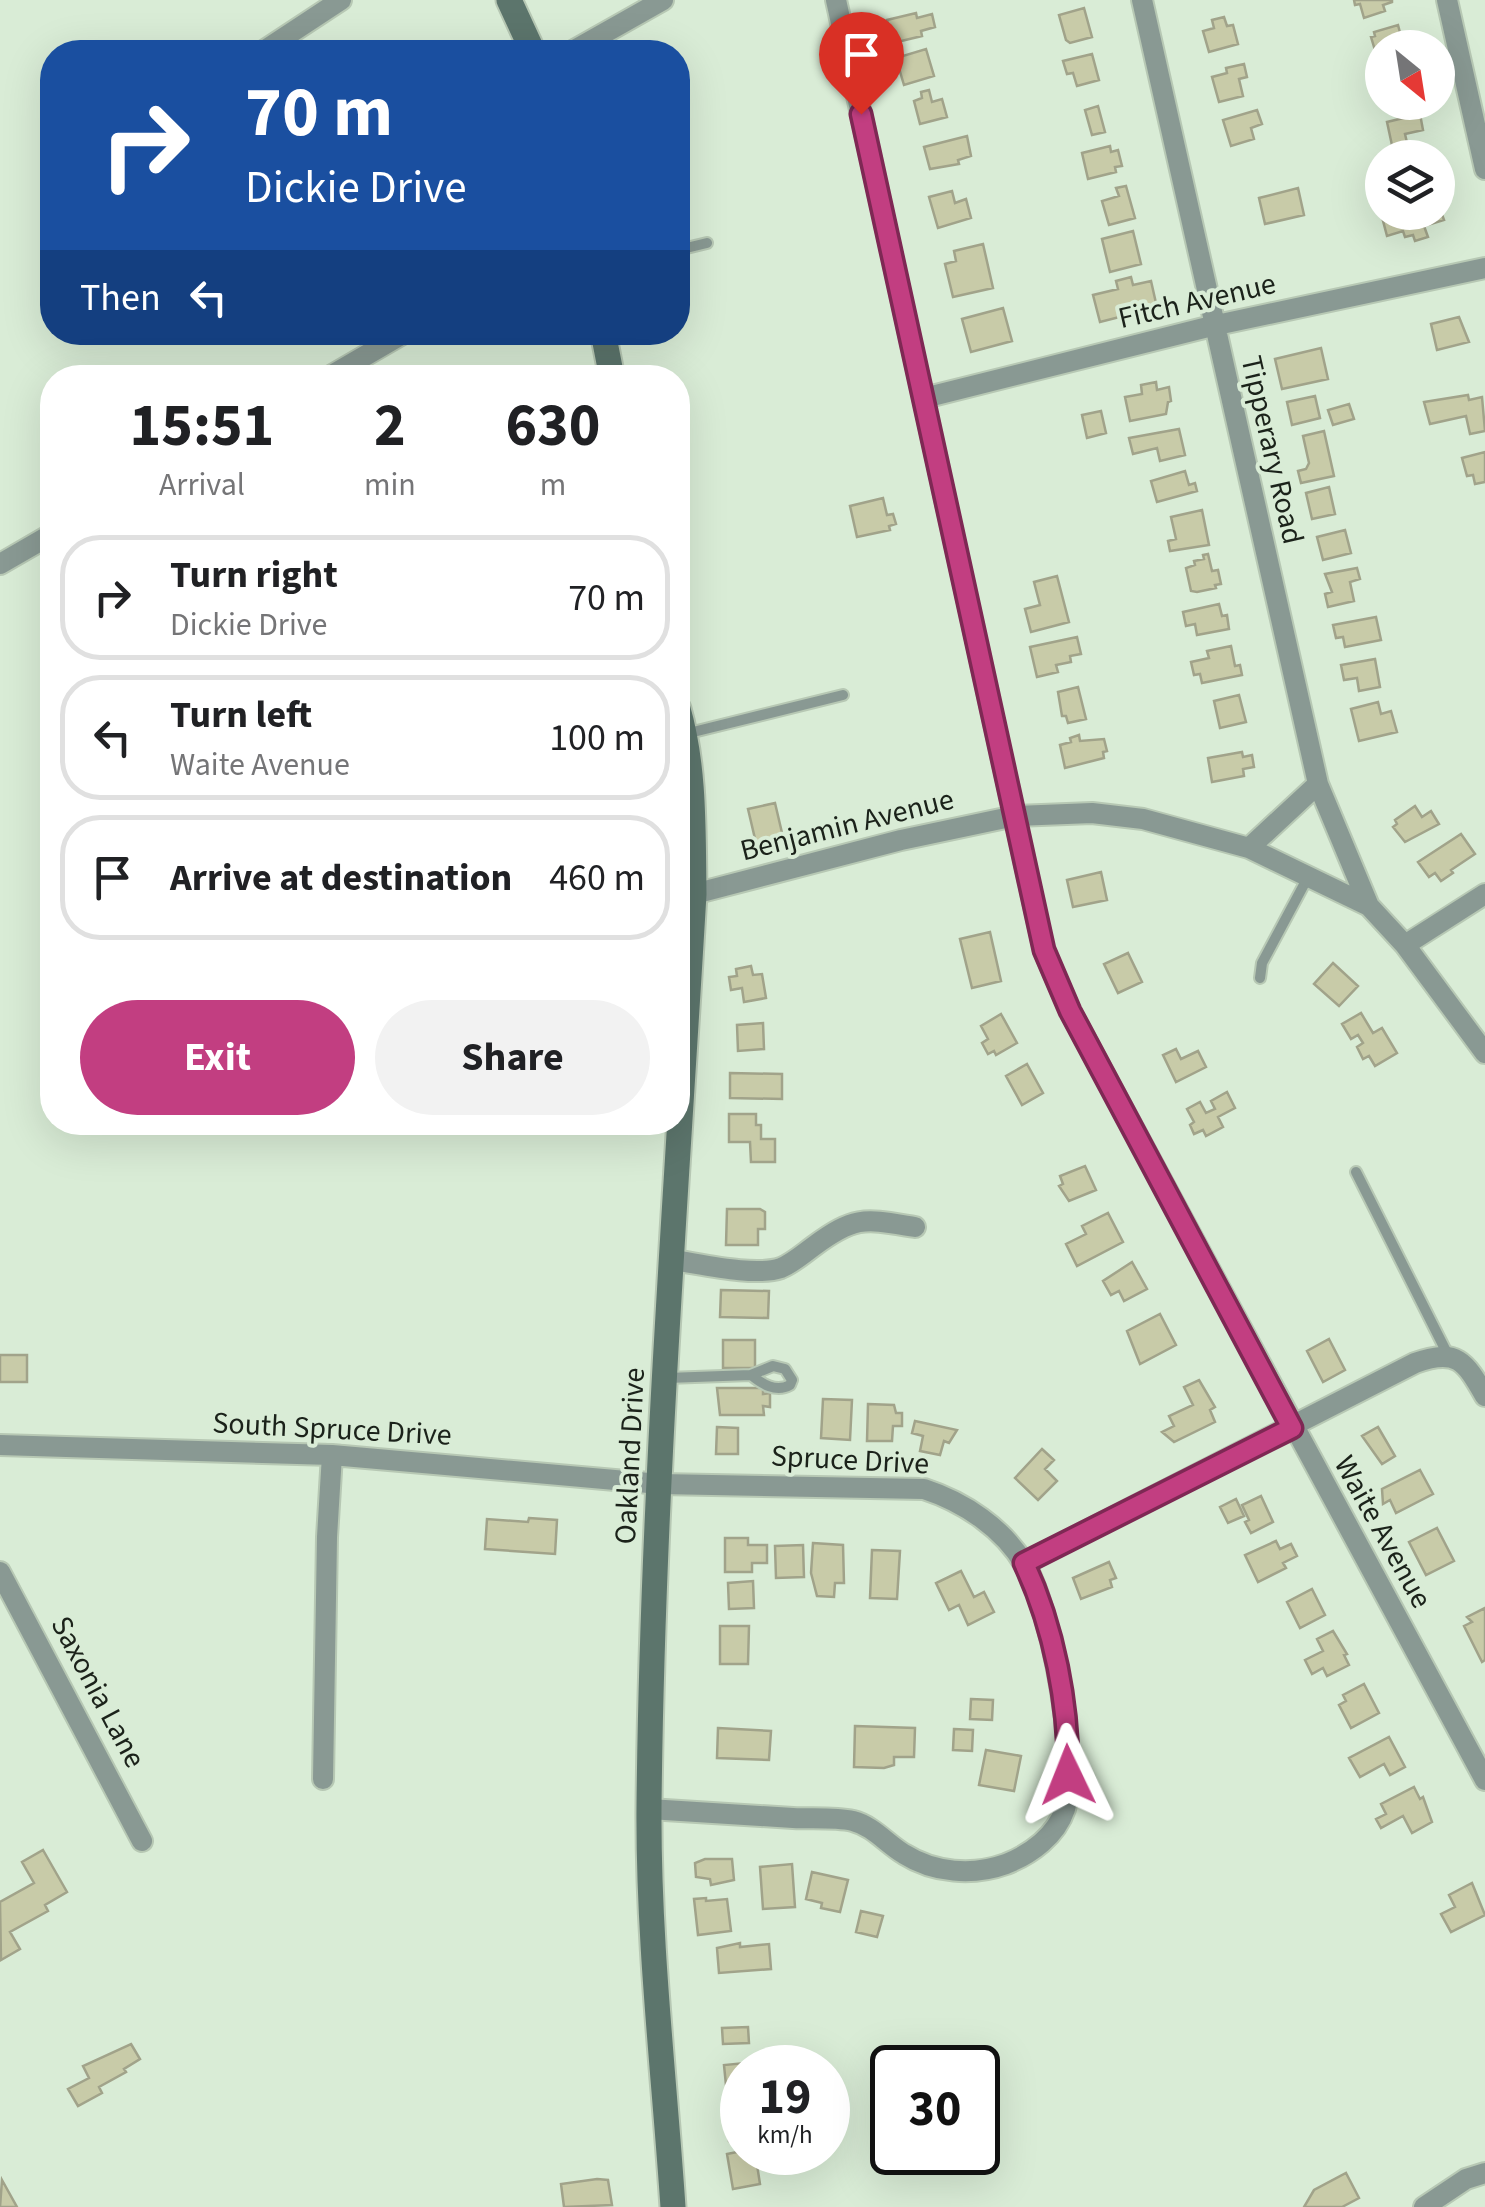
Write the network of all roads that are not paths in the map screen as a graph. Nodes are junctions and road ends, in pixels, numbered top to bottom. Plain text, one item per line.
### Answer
1 (341, 0) edge
2 (509, 0) edge
3 (663, 0) edge
4 (836, 0) edge
5 (1142, 0) edge
6 (1447, 0) edge
7 (280, 40) edge
8 (527, 40) edge
9 (592, 40) edge
10 (1485, 169) edge
11 (707, 243) dead end
12 (690, 247) edge
13 (1485, 268) edge
14 (1212, 326) junction
15 (384, 345) edge
16 (349, 365) edge
17 (924, 398) junction
18 (40, 541) edge
19 (0, 564) edge
20 (842, 695) dead end
21 (690, 733) edge
22 (1318, 784) junction
23 (690, 787) edge
24 (1015, 816) junction
25 (1250, 848) junction
26 (1309, 876) junction
27 (694, 894) junction
28 (1485, 894) edge
29 (1370, 906) junction
30 (1405, 945) junction
31 (690, 961) edge
32 (1260, 978) dead end
33 (1485, 1053) edge
34 (680, 1135) edge
35 (1356, 1172) dead end
36 (915, 1226) dead end
37 (672, 1260) junction
38 (1448, 1355) junction
39 (751, 1375) dead end
40 (666, 1378) junction
41 (1485, 1396) edge
42 (1292, 1428) junction
43 (0, 1446) edge
44 (332, 1455) junction
45 (660, 1484) junction
46 (1024, 1563) junction
47 (0, 1572) edge
48 (323, 1778) dead end
49 (1485, 1780) edge
50 (649, 1809) junction
51 (142, 1841) dead end
52 (1485, 2173) edge
53 (669, 2206) edge
54 (1424, 2207) edge

1 - 7 street
2 - 8 main road
3 - 9 street
4 - 17 street, Waite Avenue
5 - 14 street, Tipperary Road
6 - 10 street
11 - 12 lane
13 - 14 street, Fitch Avenue
14 - 17 street, Fitch Avenue
14 - 22 street, Tipperary Road
15 - 16 street
17 - 24 street, Waite Avenue
18 - 19 street
20 - 21 lane
22 - 25 street
22 - 29 street, Tipperary Road
23 - 27 main road, Oakland Drive
24 - 25 street, Benjamin Avenue
24 - 27 street, Benjamin Avenue
24 - 42 street, Waite Avenue
25 - 26 street, Benjamin Avenue
26 - 29 street, Benjamin Avenue
26 - 32 lane
27 - 31 main road, Oakland Drive
28 - 30 street
29 - 30 street, Benjamin Avenue
30 - 33 street, Benjamin Avenue
34 - 37 main road, Oakland Drive
35 - 38 lane
36 - 37 street
37 - 40 main road, Oakland Drive
38 - 41 street
38 - 42 street
39 - 40 lane
40 - 45 main road, Oakland Drive
42 - 46 street
42 - 49 street, Waite Avenue
43 - 44 street, South Spruce Drive
44 - 45 street, South Spruce Drive
44 - 48 street
45 - 46 street, Spruce Drive
45 - 50 main road, Oakland Drive
46 - 50 street, Spruce Drive
47 - 51 street, Saxonia Lane
50 - 53 main road, Oakland Drive
52 - 54 street

